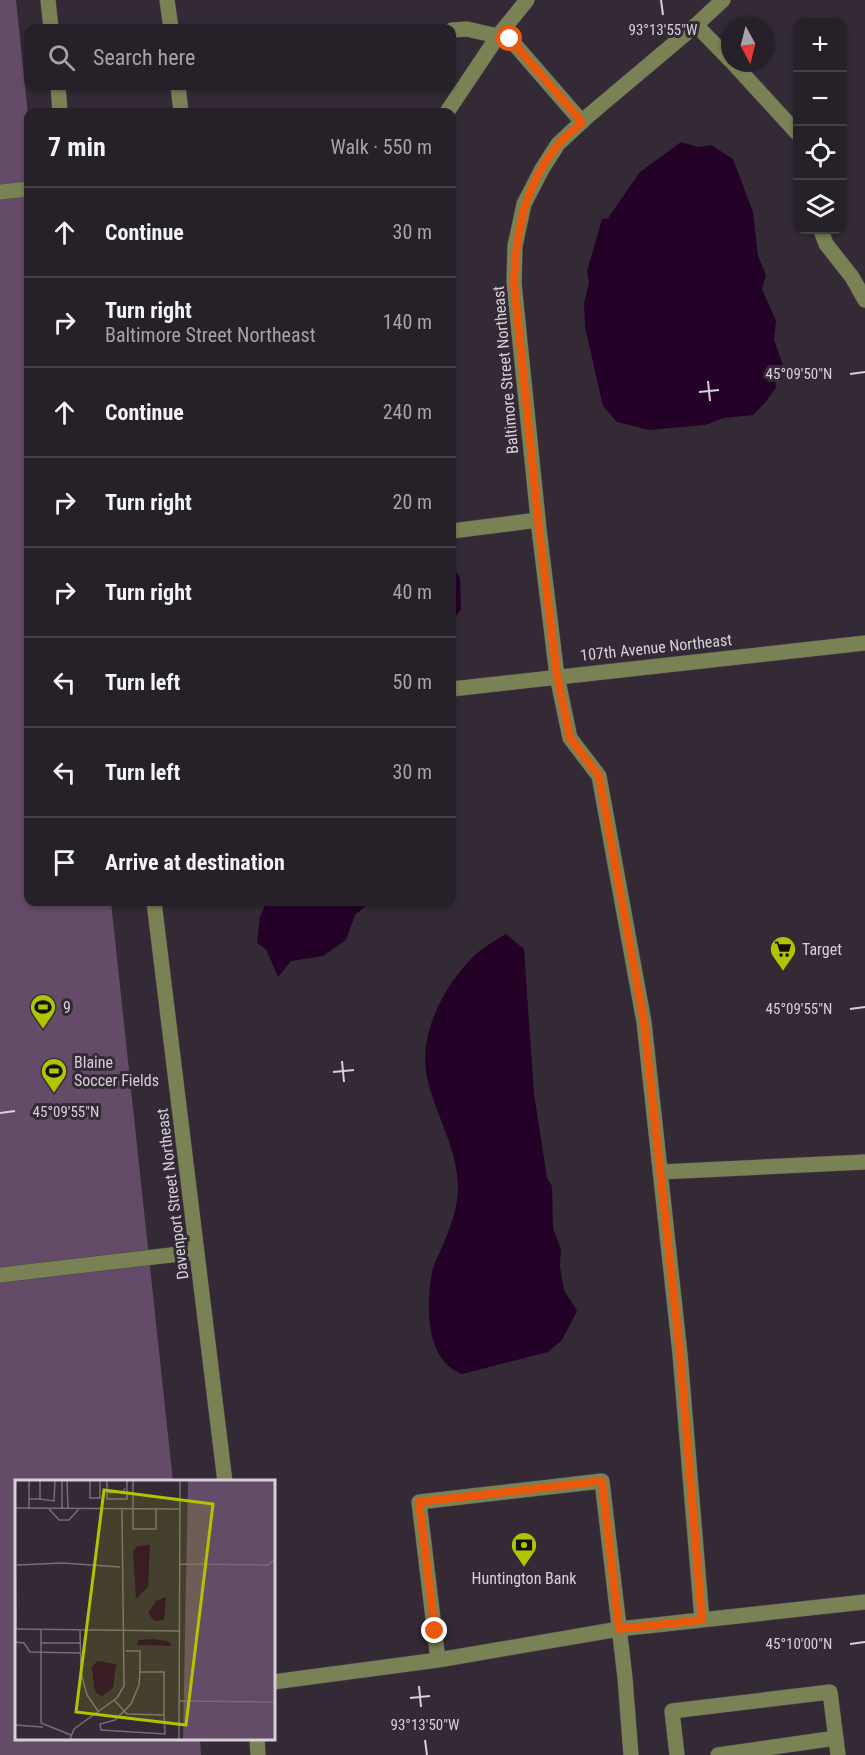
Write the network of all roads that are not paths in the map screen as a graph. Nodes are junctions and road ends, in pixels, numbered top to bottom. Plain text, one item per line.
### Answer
1 (48, 0) edge
2 (167, 0) edge
3 (723, 0) edge
4 (526, 1) edge
5 (51, 24) edge
6 (170, 24) edge
7 (696, 25) junction
8 (456, 30) edge
9 (498, 36) junction
10 (721, 51) edge
11 (741, 72) edge
12 (58, 90) edge
13 (179, 90) edge
14 (60, 108) edge
15 (181, 108) edge
16 (450, 108) edge
17 (582, 122) junction
18 (793, 129) edge
19 (24, 189) edge
20 (0, 192) edge
21 (822, 234) edge
22 (865, 300) edge
23 (538, 520) junction
24 (456, 530) edge
25 (865, 643) edge
26 (557, 676) junction
27 (456, 689) edge
28 (154, 906) edge
29 (865, 1162) edge
30 (660, 1172) junction
31 (197, 1252) junction
32 (0, 1275) edge
33 (225, 1480) edge
34 (865, 1602) edge
35 (702, 1620) junction
36 (619, 1629) junction
37 (438, 1660) junction
38 (274, 1682) edge
39 (836, 1738) junction
40 (257, 1740) edge
41 (258, 1755) edge
42 (631, 1755) edge
43 (677, 1755) edge
44 (718, 1755) edge
45 (838, 1755) edge

1 - 5 street
2 - 6 street
3 - 7 street, Baltimore Street Northeast
4 - 9 street
7 - 10 street
7 - 17 street, Baltimore Street Northeast
8 - 9 street
9 - 16 street
9 - 17 street
11 - 18 street
12 - 14 street
13 - 15 street
17 - 23 street, Baltimore Street Northeast
19 - 20 street
21 - 22 street
23 - 24 street
23 - 26 street, Baltimore Street Northeast
25 - 26 street, 107th Avenue Northeast
26 - 27 street, 107th Avenue Northeast
26 - 30 street, Baltimore Street Northeast
28 - 31 street, Davenport Street Northeast
29 - 30 street
30 - 35 street, Baltimore Street Northeast
31 - 32 street
31 - 33 street, Davenport Street Northeast
34 - 35 street
35 - 36 street
36 - 37 street
36 - 37 street
36 - 42 street
37 - 38 street
39 - 43 street
39 - 44 street
39 - 45 street
40 - 41 street

